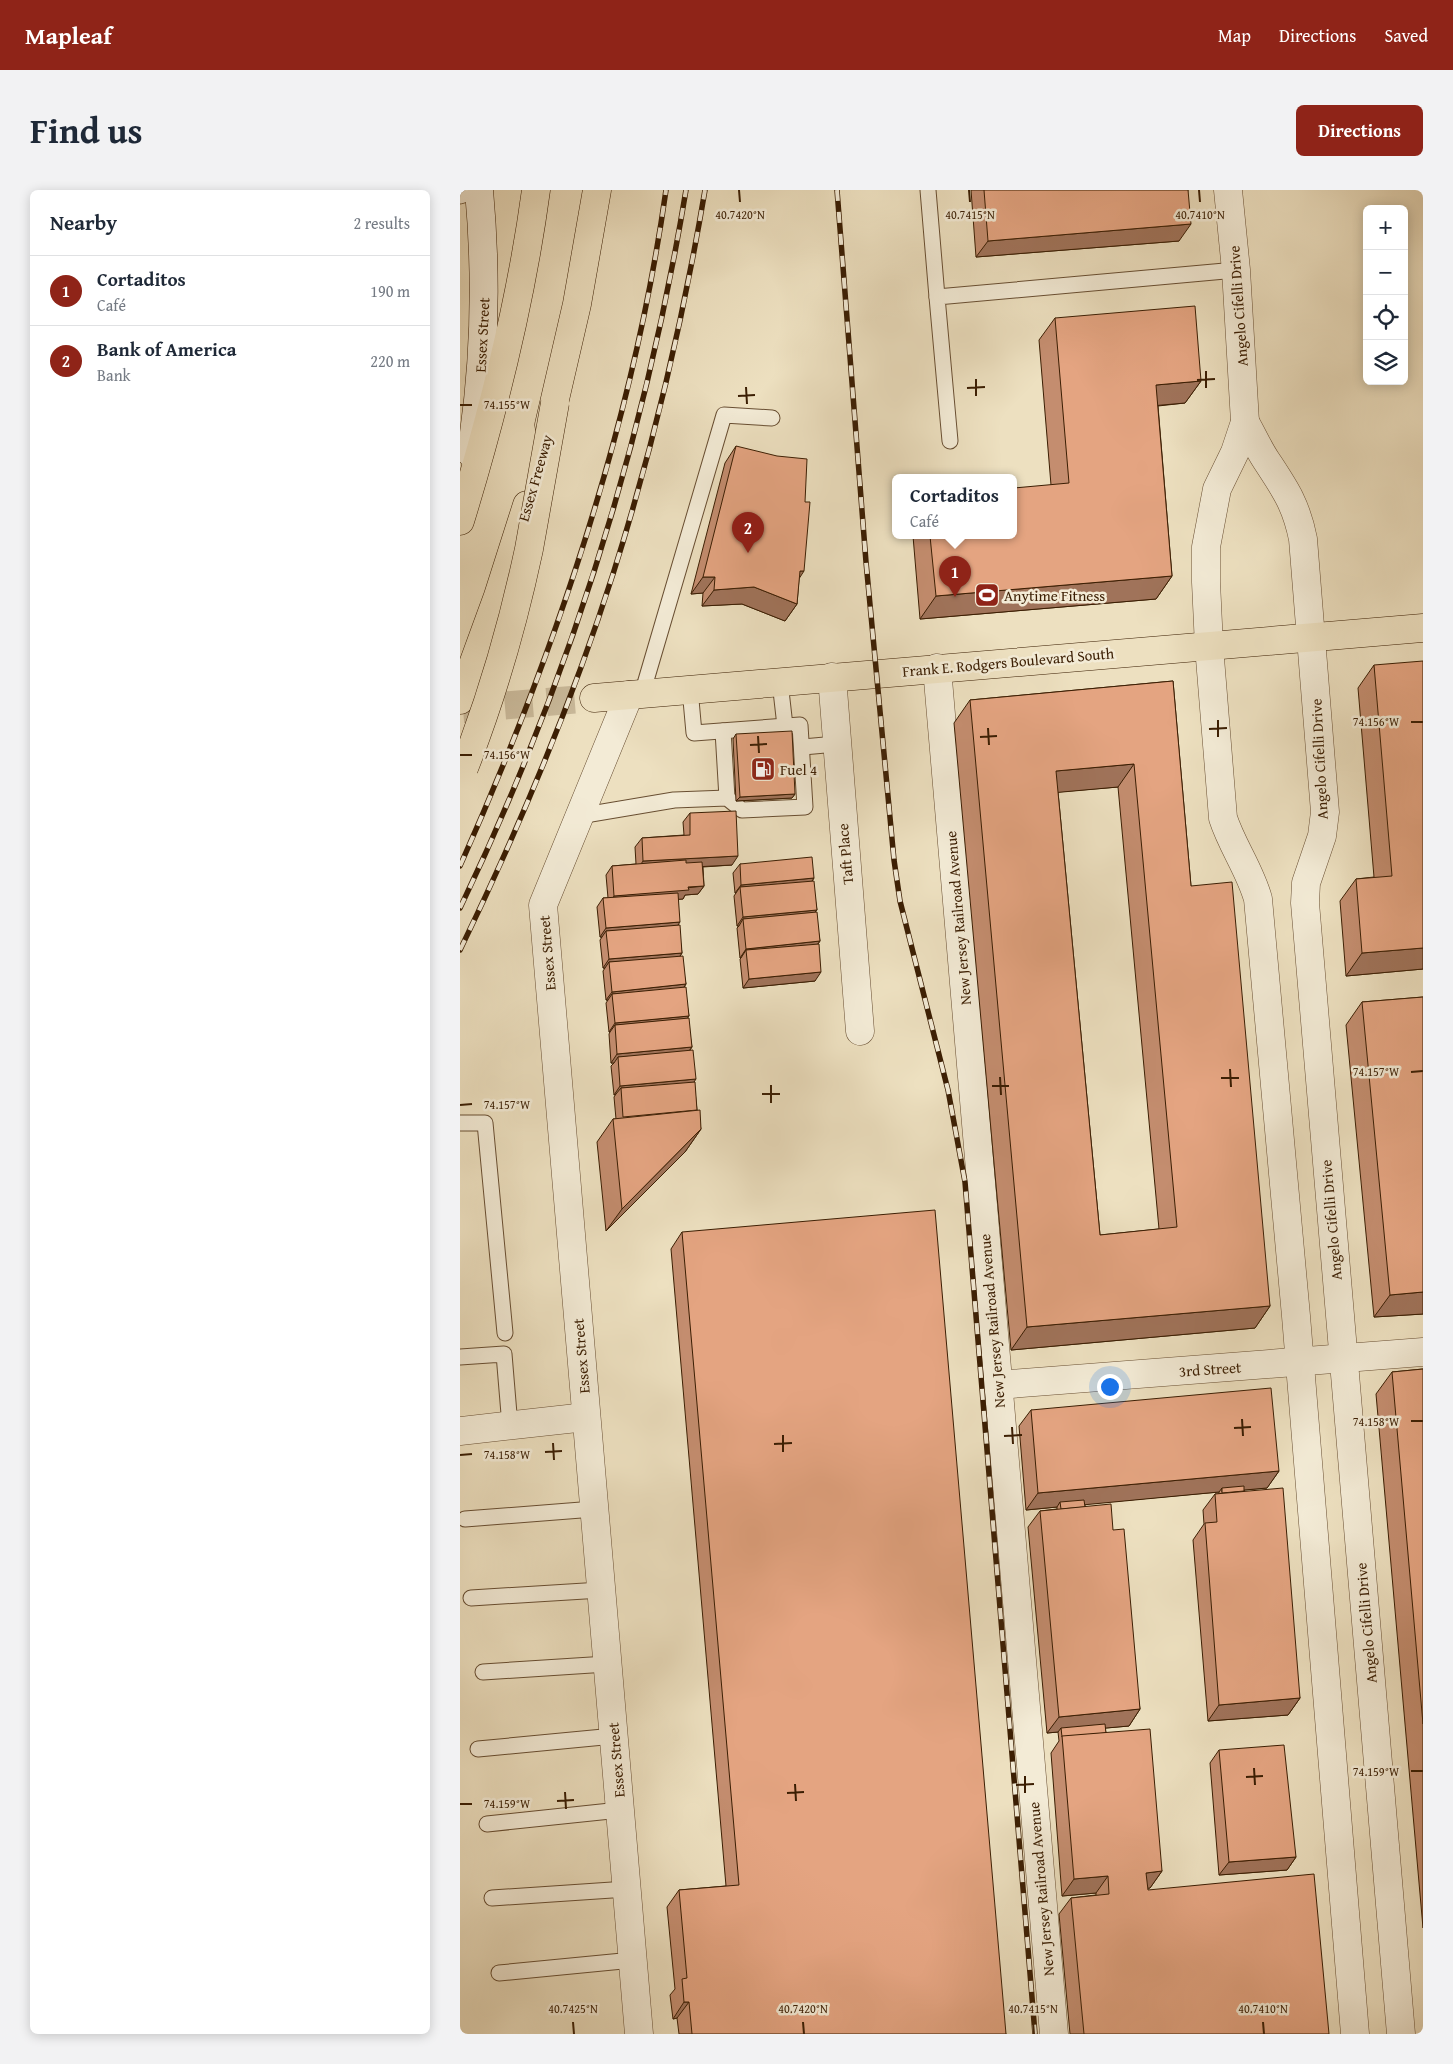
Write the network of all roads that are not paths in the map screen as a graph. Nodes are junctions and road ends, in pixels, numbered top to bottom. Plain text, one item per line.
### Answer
1 (479, 190) edge
2 (536, 190) edge
3 (597, 190) edge
4 (928, 190) edge
5 (1228, 190) edge
6 (460, 196) edge
7 (1236, 270) junction
8 (937, 298) junction
9 (555, 403) junction
10 (772, 418) dead end
11 (1246, 422) junction
12 (950, 441) dead end
13 (460, 508) edge
14 (460, 521) edge
15 (1423, 628) edge
16 (1311, 637) junction
17 (1209, 646) junction
18 (937, 668) junction
19 (832, 677) junction
20 (780, 682) junction
21 (690, 689) junction
22 (636, 694) junction
23 (594, 698) tunnel mouth
24 (460, 700) edge
25 (785, 726) junction
26 (723, 731) junction
27 (836, 744) junction
28 (802, 747) junction
29 (462, 773) edge
30 (727, 798) junction
31 (579, 816) junction
32 (860, 1032) dead end
33 (460, 1123) edge
34 (505, 1333) dead end
35 (1423, 1352) edge
36 (460, 1357) edge
37 (1344, 1359) junction
38 (1300, 1362) junction
39 (997, 1386) junction
40 (586, 1417) junction
41 (510, 1426) junction
42 (460, 1431) edge
43 (594, 1509) junction
44 (465, 1519) dead end
45 (601, 1590) junction
46 (471, 1598) dead end
47 (607, 1664) junction
48 (483, 1672) dead end
49 (614, 1736) junction
50 (478, 1749) dead end
51 (620, 1810) junction
52 (488, 1824) dead end
53 (627, 1889) junction
54 (492, 1898) dead end
55 (633, 1960) junction
56 (499, 1973) dead end
57 (639, 2034) edge
58 (1054, 2034) edge
59 (1355, 2034) edge
60 (1401, 2034) edge

1 - 6 lane
1 - 13 street, Essex Street
2 - 14 main road
3 - 9 main road, Essex Freeway
4 - 8 lane
5 - 7 street, Angelo Cifelli Drive
7 - 8 lane
7 - 11 street, Angelo Cifelli Drive
8 - 12 lane
9 - 24 main road, Essex Freeway, bridge
9 - 29 main road, bridge
10 - 22 lane
11 - 16 street, Angelo Cifelli Drive
11 - 17 street, Angelo Cifelli Drive
15 - 16 main road, Frank E. Rodgers Boulevard South
16 - 17 main road, Frank E. Rodgers Boulevard South
16 - 37 street, Angelo Cifelli Drive
17 - 18 main road, Frank E. Rodgers Boulevard South
17 - 38 street, Angelo Cifelli Drive
18 - 19 main road, Frank E. Rodgers Boulevard South
18 - 39 street, New Jersey Railroad Avenue
19 - 20 main road, Frank E. Rodgers Boulevard South
19 - 27 street, Taft Place
20 - 21 main road, Frank E. Rodgers Boulevard South
20 - 25 lane
21 - 22 main road, Frank E. Rodgers Boulevard South
21 - 26 lane
22 - 23 main road, Frank E. Rodgers Boulevard South
22 - 31 street, Essex Street
25 - 26 lane
25 - 28 lane
26 - 30 lane
27 - 28 lane
27 - 32 street, Taft Place
28 - 30 lane
30 - 31 lane
31 - 40 street, Essex Street
33 - 34 lane
35 - 37 street, 3rd Street
36 - 41 lane
37 - 38 street, 3rd Street
37 - 60 street, Angelo Cifelli Drive
38 - 39 street, 3rd Street
38 - 59 street, Angelo Cifelli Drive
39 - 58 street, New Jersey Railroad Avenue
40 - 41 street
40 - 43 street, Essex Street
41 - 42 street
43 - 44 lane
43 - 45 street, Essex Street
45 - 46 lane
45 - 47 street, Essex Street
47 - 48 lane
47 - 49 street, Essex Street
49 - 50 lane
49 - 51 street, Essex Street
51 - 52 lane
51 - 53 street, Essex Street
53 - 54 lane
53 - 55 street, Essex Street
55 - 56 lane
55 - 57 street, Essex Street

